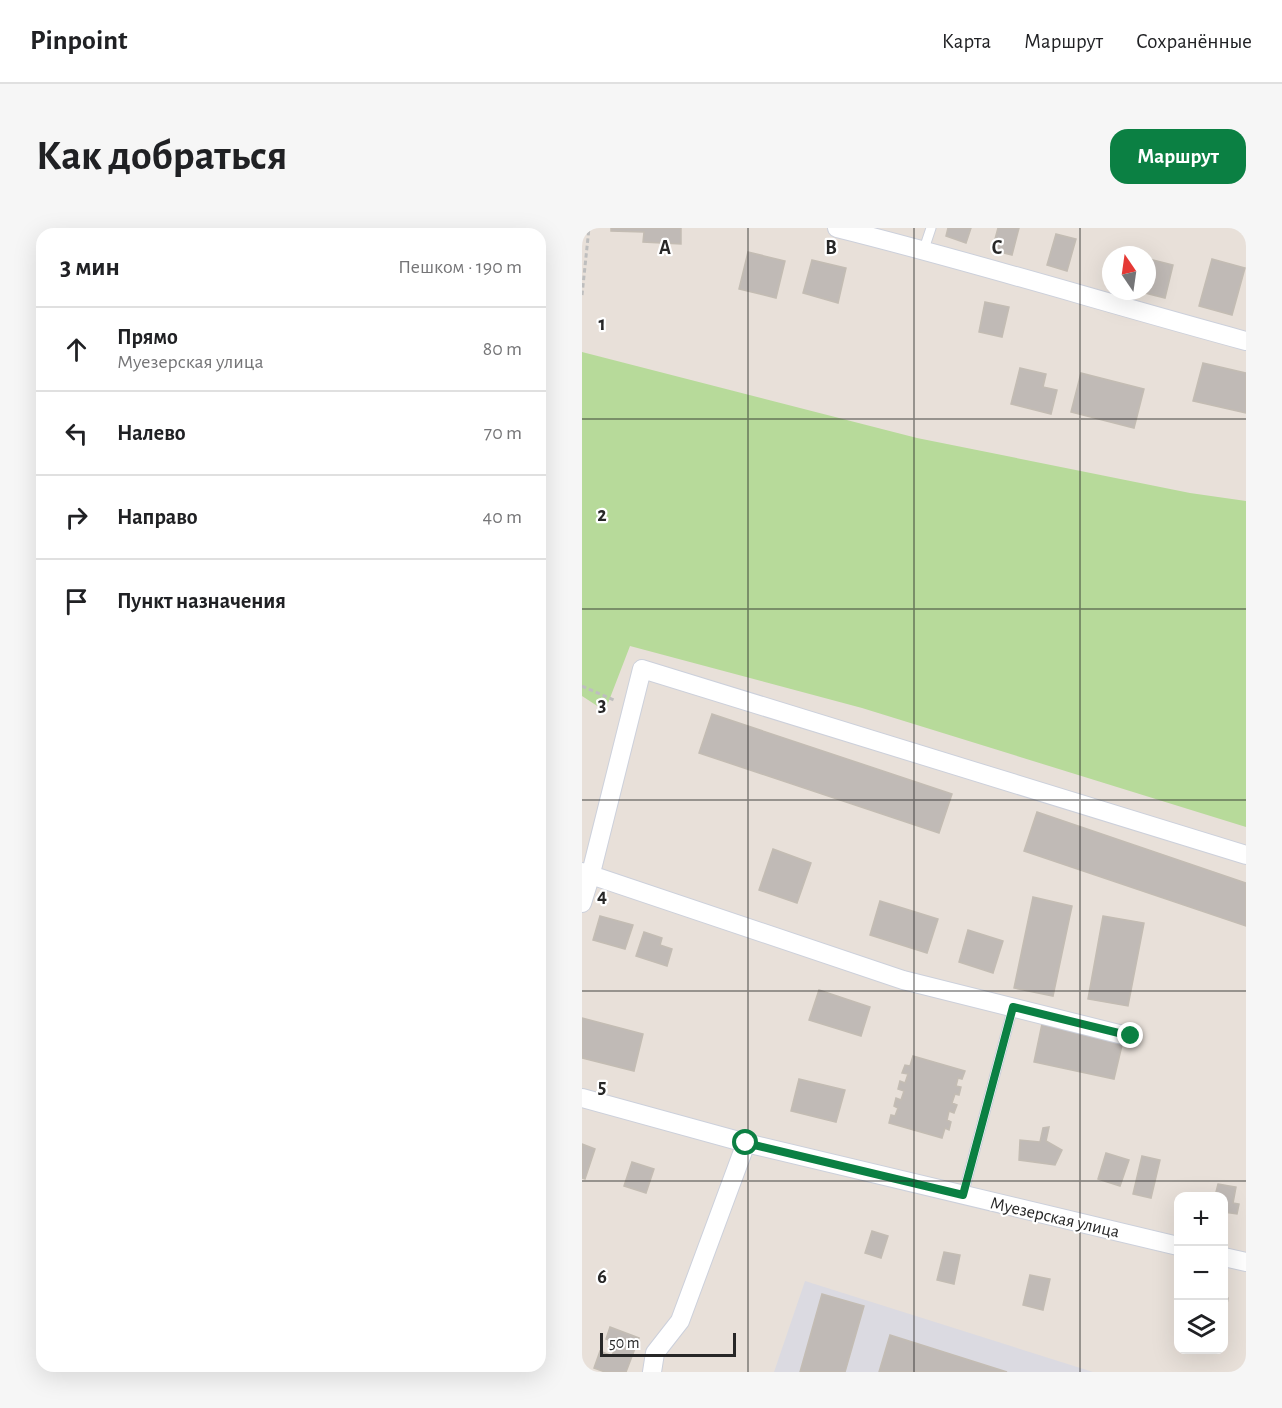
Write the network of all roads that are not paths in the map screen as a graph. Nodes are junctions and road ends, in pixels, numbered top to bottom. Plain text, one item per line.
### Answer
1 (837, 228) edge
2 (931, 228) edge
3 (924, 249) junction
4 (1246, 341) edge
5 (1246, 855) edge
6 (586, 874) edge
7 (582, 903) edge
8 (1013, 1007) junction
9 (1131, 1036) dead end
10 (582, 1098) edge
11 (746, 1143) junction
12 (963, 1195) junction
13 (1174, 1245) edge
14 (1228, 1258) edge
15 (1246, 1262) edge
16 (652, 1372) edge

1 - 3 street
2 - 3 lane
3 - 4 street
5 - 6 street
6 - 7 street
6 - 8 street
8 - 9 street
8 - 12 lane
10 - 11 street, Муезерская улица
11 - 12 street, Муезерская улица
11 - 16 street
12 - 13 street, Муезерская улица
14 - 15 street

